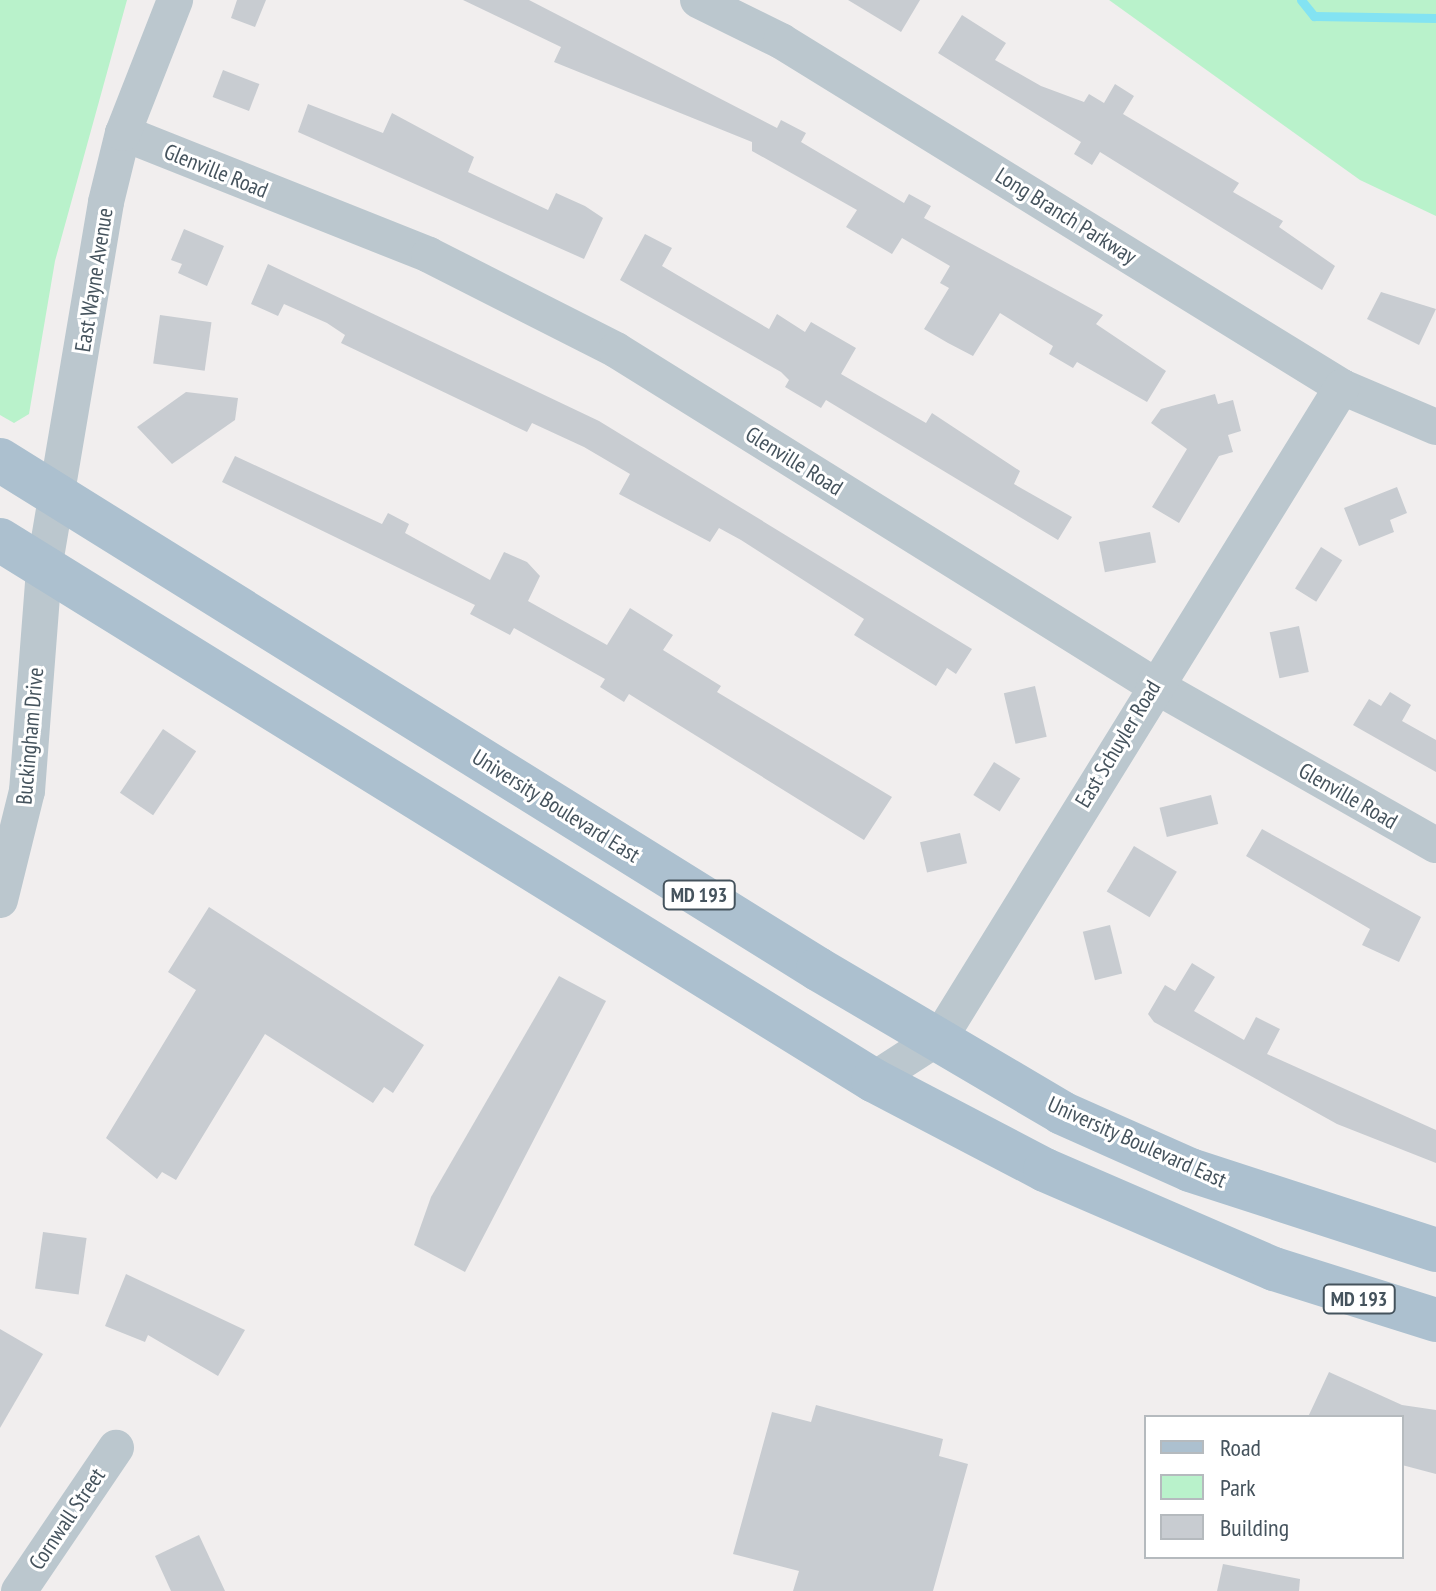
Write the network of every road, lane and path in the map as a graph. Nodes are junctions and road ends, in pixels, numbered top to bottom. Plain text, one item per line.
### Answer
1 (175, 0) edge
2 (698, 0) edge
3 (123, 133) junction
4 (1342, 387) junction
5 (1436, 427) edge
6 (0, 460) edge
7 (59, 497) junction
8 (0, 540) edge
9 (44, 569) junction
10 (1154, 685) junction
11 (1436, 845) edge
12 (0, 900) edge
13 (941, 1036) junction
14 (873, 1080) junction
15 (1436, 1250) edge
16 (1436, 1320) edge
17 (116, 1448) dead end
18 (19, 1591) edge

1 - 3 street, East Wayne Avenue
2 - 4 street, Long Branch Parkway
3 - 7 street, East Wayne Avenue
3 - 10 street, Glenville Road
4 - 5 street, Long Branch Parkway
4 - 10 street, East Schuyler Road
6 - 7 main road, University Boulevard East / MD 193
7 - 9 street, East Wayne Avenue
7 - 13 main road, University Boulevard East / MD 193
8 - 9 main road, MD 193
9 - 12 street, Buckingham Drive
9 - 14 main road, MD 193
10 - 11 street, Glenville Road
10 - 13 street, East Schuyler Road
13 - 14 street, East Schuyler Road
13 - 15 main road, University Boulevard East / MD 193
14 - 16 main road, MD 193
17 - 18 street, Cornwall Street

